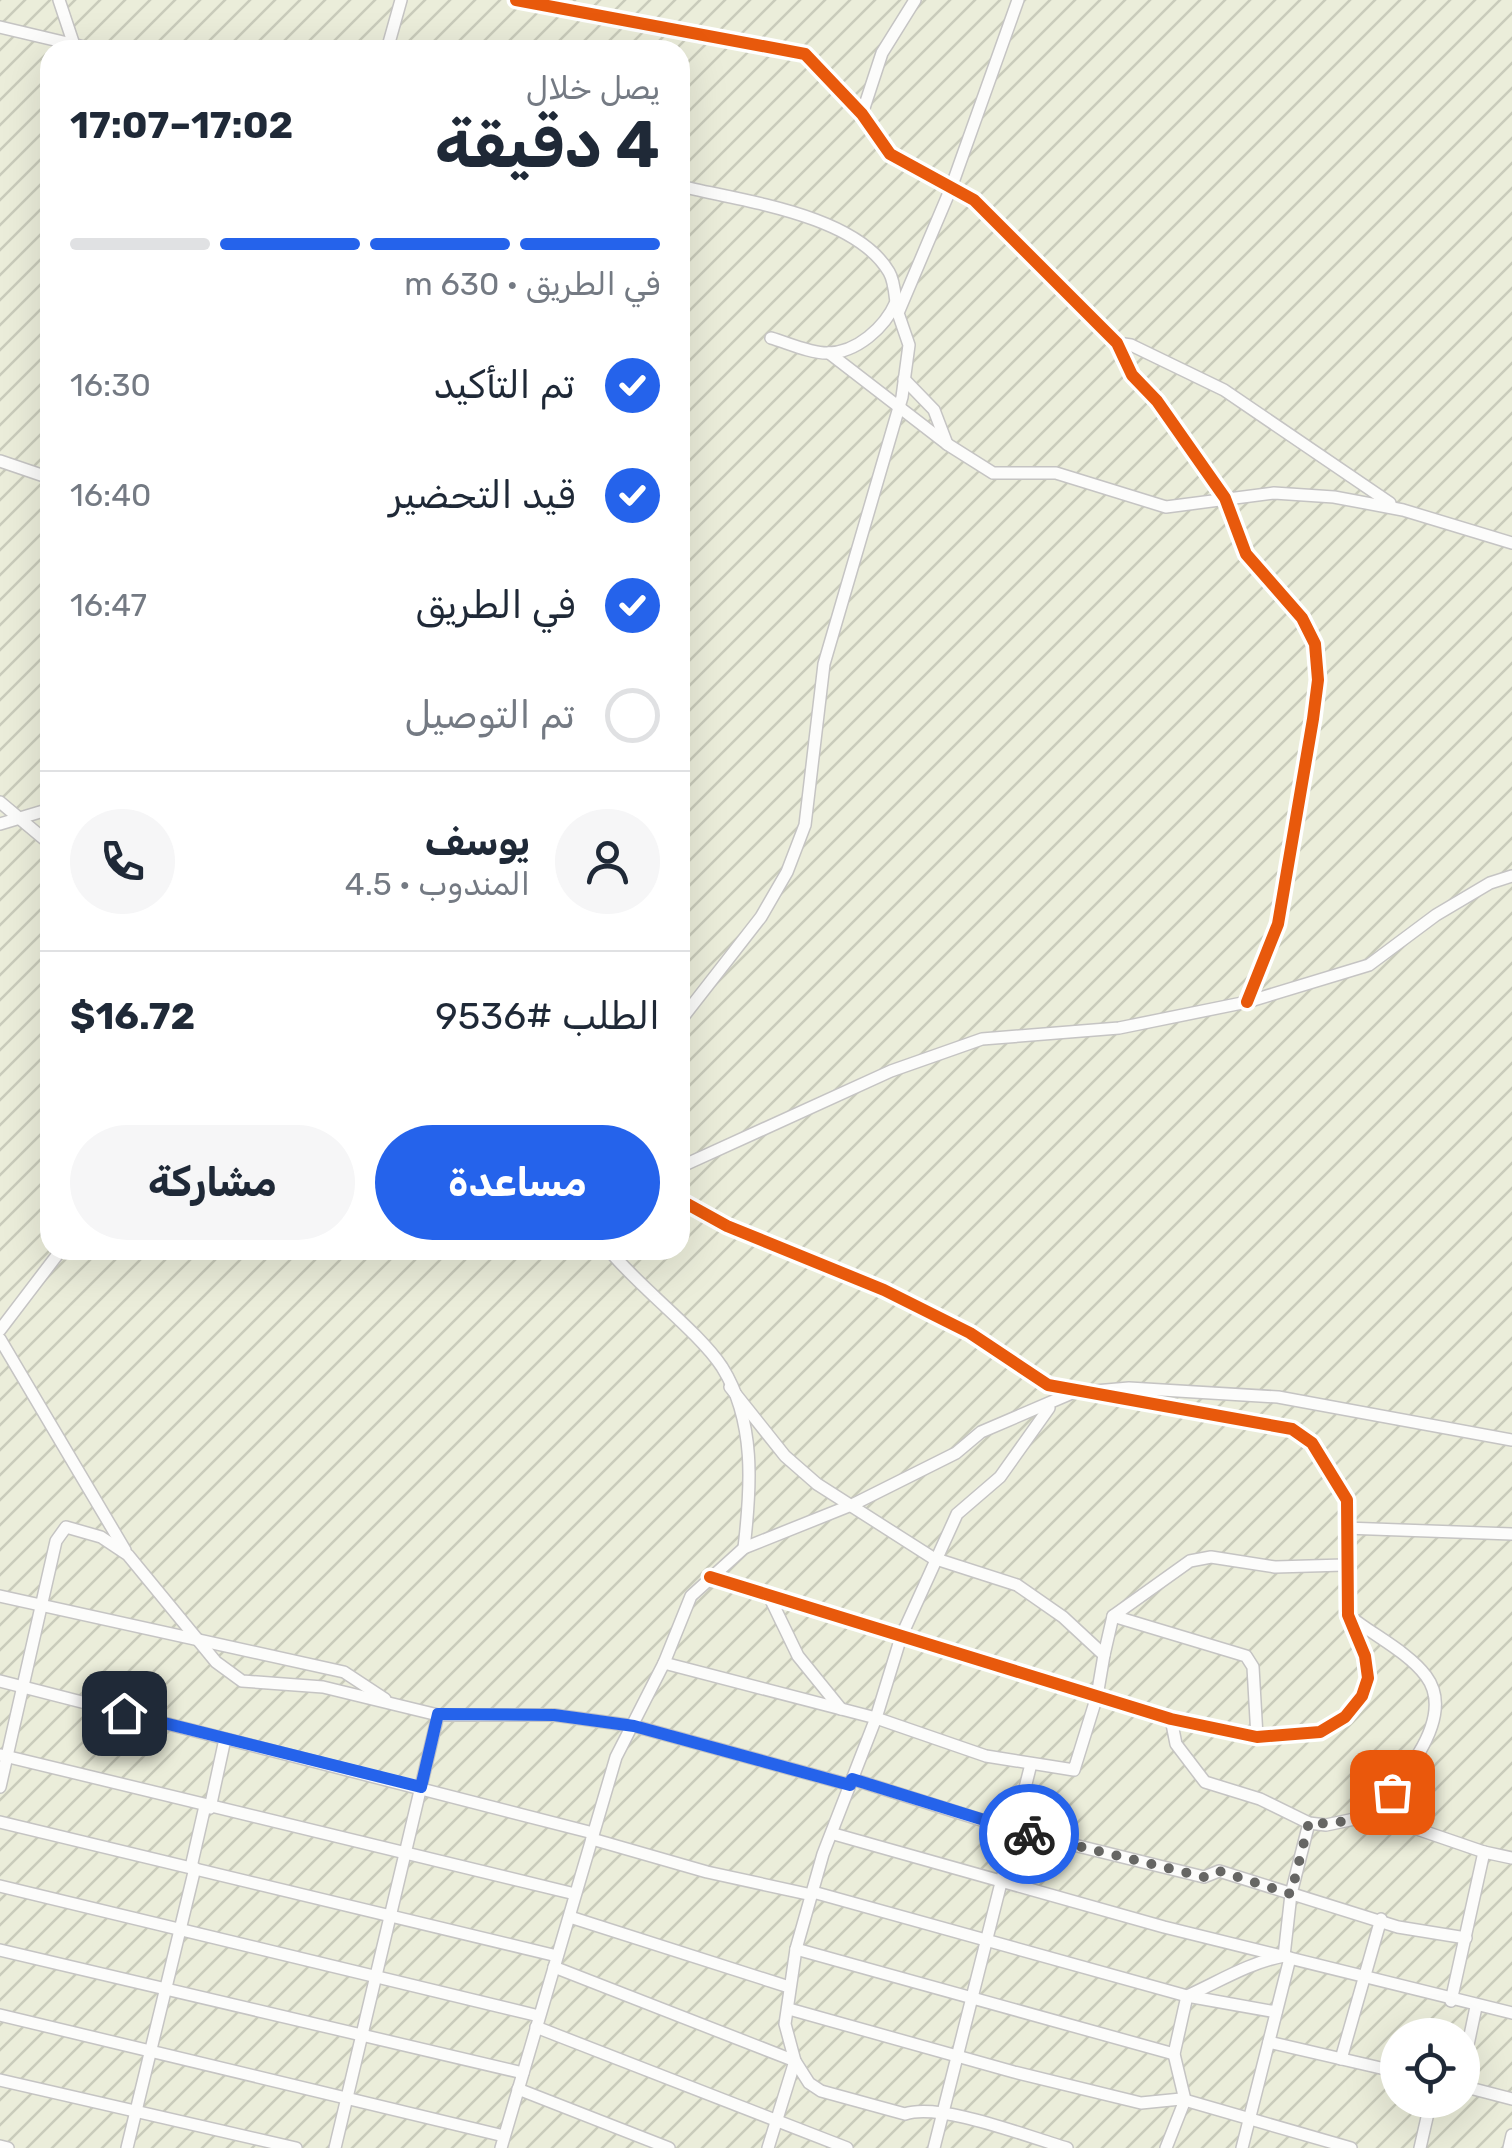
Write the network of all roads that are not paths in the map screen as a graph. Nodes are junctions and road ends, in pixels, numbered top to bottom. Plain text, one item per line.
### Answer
1 (59, 0) edge
2 (402, 0) edge
3 (516, 0) edge
4 (915, 0) edge
5 (1018, 0) edge
6 (0, 27) edge
7 (53, 40) edge
8 (72, 40) edge
9 (390, 40) edge
10 (862, 114) junction
11 (690, 188) edge
12 (951, 188) junction
13 (897, 307) junction
14 (771, 338) dead end
15 (1116, 343) junction
16 (829, 353) junction
17 (904, 380) junction
18 (900, 407) junction
19 (947, 444) junction
20 (0, 461) edge
21 (40, 475) edge
22 (1225, 498) junction
23 (1403, 510) junction
24 (1512, 543) edge
25 (0, 802) edge
26 (40, 812) edge
27 (18, 818) junction
28 (0, 824) edge
29 (40, 836) edge
30 (1512, 876) edge
31 (1247, 1002) junction
32 (690, 1008) edge
33 (690, 1162) edge
34 (690, 1205) edge
35 (53, 1260) edge
36 (619, 1260) edge
37 (0, 1330) edge
38 (0, 1338) edge
39 (730, 1387) junction
40 (1072, 1393) junction
41 (1052, 1405) junction
42 (1512, 1440) edge
43 (854, 1504) junction
44 (1345, 1528) junction
45 (1512, 1534) edge
46 (744, 1548) junction
47 (128, 1555) junction
48 (933, 1558) junction
49 (1344, 1565) junction
50 (710, 1577) junction
51 (0, 1596) edge
52 (770, 1598) junction
53 (42, 1604) junction
54 (1348, 1615) junction
55 (1113, 1616) junction
56 (196, 1637) junction
57 (901, 1638) junction
58 (1104, 1655) junction
59 (664, 1663) junction
60 (0, 1681) edge
61 (24, 1687) junction
62 (1097, 1696) junction
63 (395, 1704) junction
64 (840, 1709) junction
65 (438, 1714) junction
66 (876, 1718) junction
67 (1171, 1719) junction
68 (634, 1726) junction
69 (1257, 1738) junction
70 (225, 1739) junction
71 (4, 1756) edge
72 (1031, 1764) junction
73 (851, 1782) junction
74 (0, 1787) edge
75 (421, 1787) junction
76 (208, 1807) junction
77 (1364, 1816) junction
78 (0, 1822) edge
79 (1309, 1822) junction
80 (1012, 1830) junction
81 (834, 1834) junction
82 (592, 1836) junction
83 (406, 1852) junction
84 (1484, 1852) junction
85 (1512, 1858) edge
86 (193, 1868) junction
87 (1000, 1881) junction
88 (0, 1886) edge
89 (575, 1894) junction
90 (812, 1894) junction
91 (1291, 1894) junction
92 (391, 1915) junction
93 (570, 1916) junction
94 (1381, 1919) junction
95 (180, 1930) junction
96 (1466, 1938) junction
97 (985, 1940) junction
98 (796, 1948) junction
99 (0, 1950) edge
100 (1286, 1957) junction
101 (555, 1962) junction
102 (1366, 1975) junction
103 (378, 1980) junction
104 (166, 1986) junction
105 (788, 1988) junction
106 (971, 1996) junction
107 (1187, 1996) junction
108 (1451, 2001) junction
109 (1476, 2007) junction
110 (789, 2009) junction
111 (1276, 2012) junction
112 (1512, 2013) edge
113 (0, 2015) edge
114 (1474, 2018) edge
115 (538, 2022) junction
116 (363, 2039) junction
117 (1269, 2042) junction
118 (150, 2051) junction
119 (1174, 2054) junction
120 (958, 2056) junction
121 (1341, 2059) junction
122 (796, 2061) junction
123 (1380, 2068) edge
124 (522, 2073) junction
125 (0, 2080) edge
126 (518, 2088) junction
127 (1480, 2091) edge
128 (347, 2098) junction
129 (1512, 2099) edge
130 (1186, 2100) junction
131 (136, 2110) junction
132 (944, 2115) junction
133 (1427, 2118) edge
134 (1250, 2121) junction
135 (778, 2122) junction
136 (1512, 2135) edge
137 (502, 2142) edge
138 (1320, 2145) edge
139 (0, 2146) edge
140 (8, 2148) edge
141 (126, 2148) edge
142 (296, 2148) edge
143 (335, 2148) edge
144 (669, 2148) edge
145 (768, 2148) edge
146 (847, 2148) edge
147 (934, 2148) edge
148 (1067, 2148) edge
149 (1166, 2148) edge
150 (1242, 2148) edge
151 (1351, 2148) edge
152 (1420, 2148) edge
153 (1509, 2148) edge

1 - 8 street
2 - 9 street
3 - 10 street
4 - 10 street
5 - 12 street
6 - 7 street
10 - 12 street
11 - 13 street
12 - 13 street
12 - 15 street
13 - 16 street
13 - 17 street
14 - 16 street
15 - 22 street
15 - 23 street
16 - 18 street
17 - 18 street
17 - 19 street
18 - 19 street
18 - 32 street
19 - 22 street
20 - 21 street
22 - 23 street
22 - 31 street
23 - 24 street
25 - 27 street
26 - 27 street
27 - 28 street
27 - 29 street
30 - 31 street
31 - 33 street
34 - 40 street
35 - 37 street
36 - 39 street
38 - 47 street
39 - 43 street
39 - 46 street
40 - 41 street
40 - 42 street
40 - 44 street
41 - 43 street
41 - 48 street
43 - 46 street
43 - 48 street
44 - 45 street
44 - 49 street
46 - 50 street
47 - 53 street
47 - 56 street
48 - 57 street
48 - 58 street
49 - 54 street
49 - 55 street
50 - 52 street
50 - 59 street
51 - 53 street
52 - 57 street
52 - 64 street
53 - 56 street
53 - 61 street
54 - 69 street
54 - 77 street
55 - 58 street
55 - 69 street
56 - 63 street
56 - 63 street
57 - 62 street
57 - 66 street
58 - 62 street
59 - 64 street
59 - 68 street
60 - 61 street
61 - 70 street
61 - 71 street
62 - 67 street
62 - 72 street
63 - 65 street
64 - 66 street
65 - 68 street
65 - 75 street
66 - 72 street
66 - 73 street
67 - 69 street
67 - 79 street
68 - 73 street
68 - 82 street
70 - 75 street
70 - 76 street
71 - 74 street
71 - 76 street
72 - 80 street
73 - 80 street
73 - 81 street
75 - 82 street
75 - 83 street
76 - 83 street
76 - 86 street
77 - 79 street
77 - 84 street
78 - 86 street
79 - 91 street
80 - 87 street
80 - 91 street
81 - 87 street
81 - 90 street
82 - 89 street
82 - 90 street
83 - 89 street
83 - 92 street
84 - 85 street
84 - 96 street
86 - 92 street
86 - 95 street
87 - 97 street
87 - 100 street
88 - 95 street
89 - 93 street
90 - 97 street
90 - 98 street
91 - 94 street
91 - 100 street
92 - 101 street
92 - 103 street
93 - 101 street
93 - 105 street
94 - 96 street
94 - 102 street
95 - 103 street
95 - 104 street
96 - 108 street
97 - 106 street
97 - 107 street
98 - 105 street
98 - 106 street
99 - 104 street
100 - 102 street
100 - 107 street
100 - 111 street
101 - 115 street
101 - 122 street
102 - 108 street
102 - 121 street
103 - 115 street
103 - 116 street
104 - 116 street
104 - 118 street
105 - 110 street
106 - 119 street
106 - 120 street
107 - 111 street
107 - 119 street
108 - 109 street
109 - 112 street
109 - 114 street
110 - 120 street
110 - 122 street
111 - 117 street
113 - 118 street
115 - 124 street
115 - 135 street
116 - 124 street
116 - 128 street
117 - 121 street
117 - 134 street
118 - 128 street
118 - 131 street
119 - 130 street
120 - 130 street
120 - 132 street
121 - 123 street
122 - 132 street
122 - 135 street
124 - 126 street
125 - 131 street
126 - 137 street
126 - 144 street
127 - 129 street
128 - 137 street
128 - 143 street
130 - 134 street
130 - 149 street
131 - 141 street
131 - 142 street
132 - 147 street
132 - 148 street
133 - 152 street
134 - 138 street
134 - 150 street
135 - 145 street
135 - 146 street
136 - 153 street
138 - 151 street
139 - 140 street

